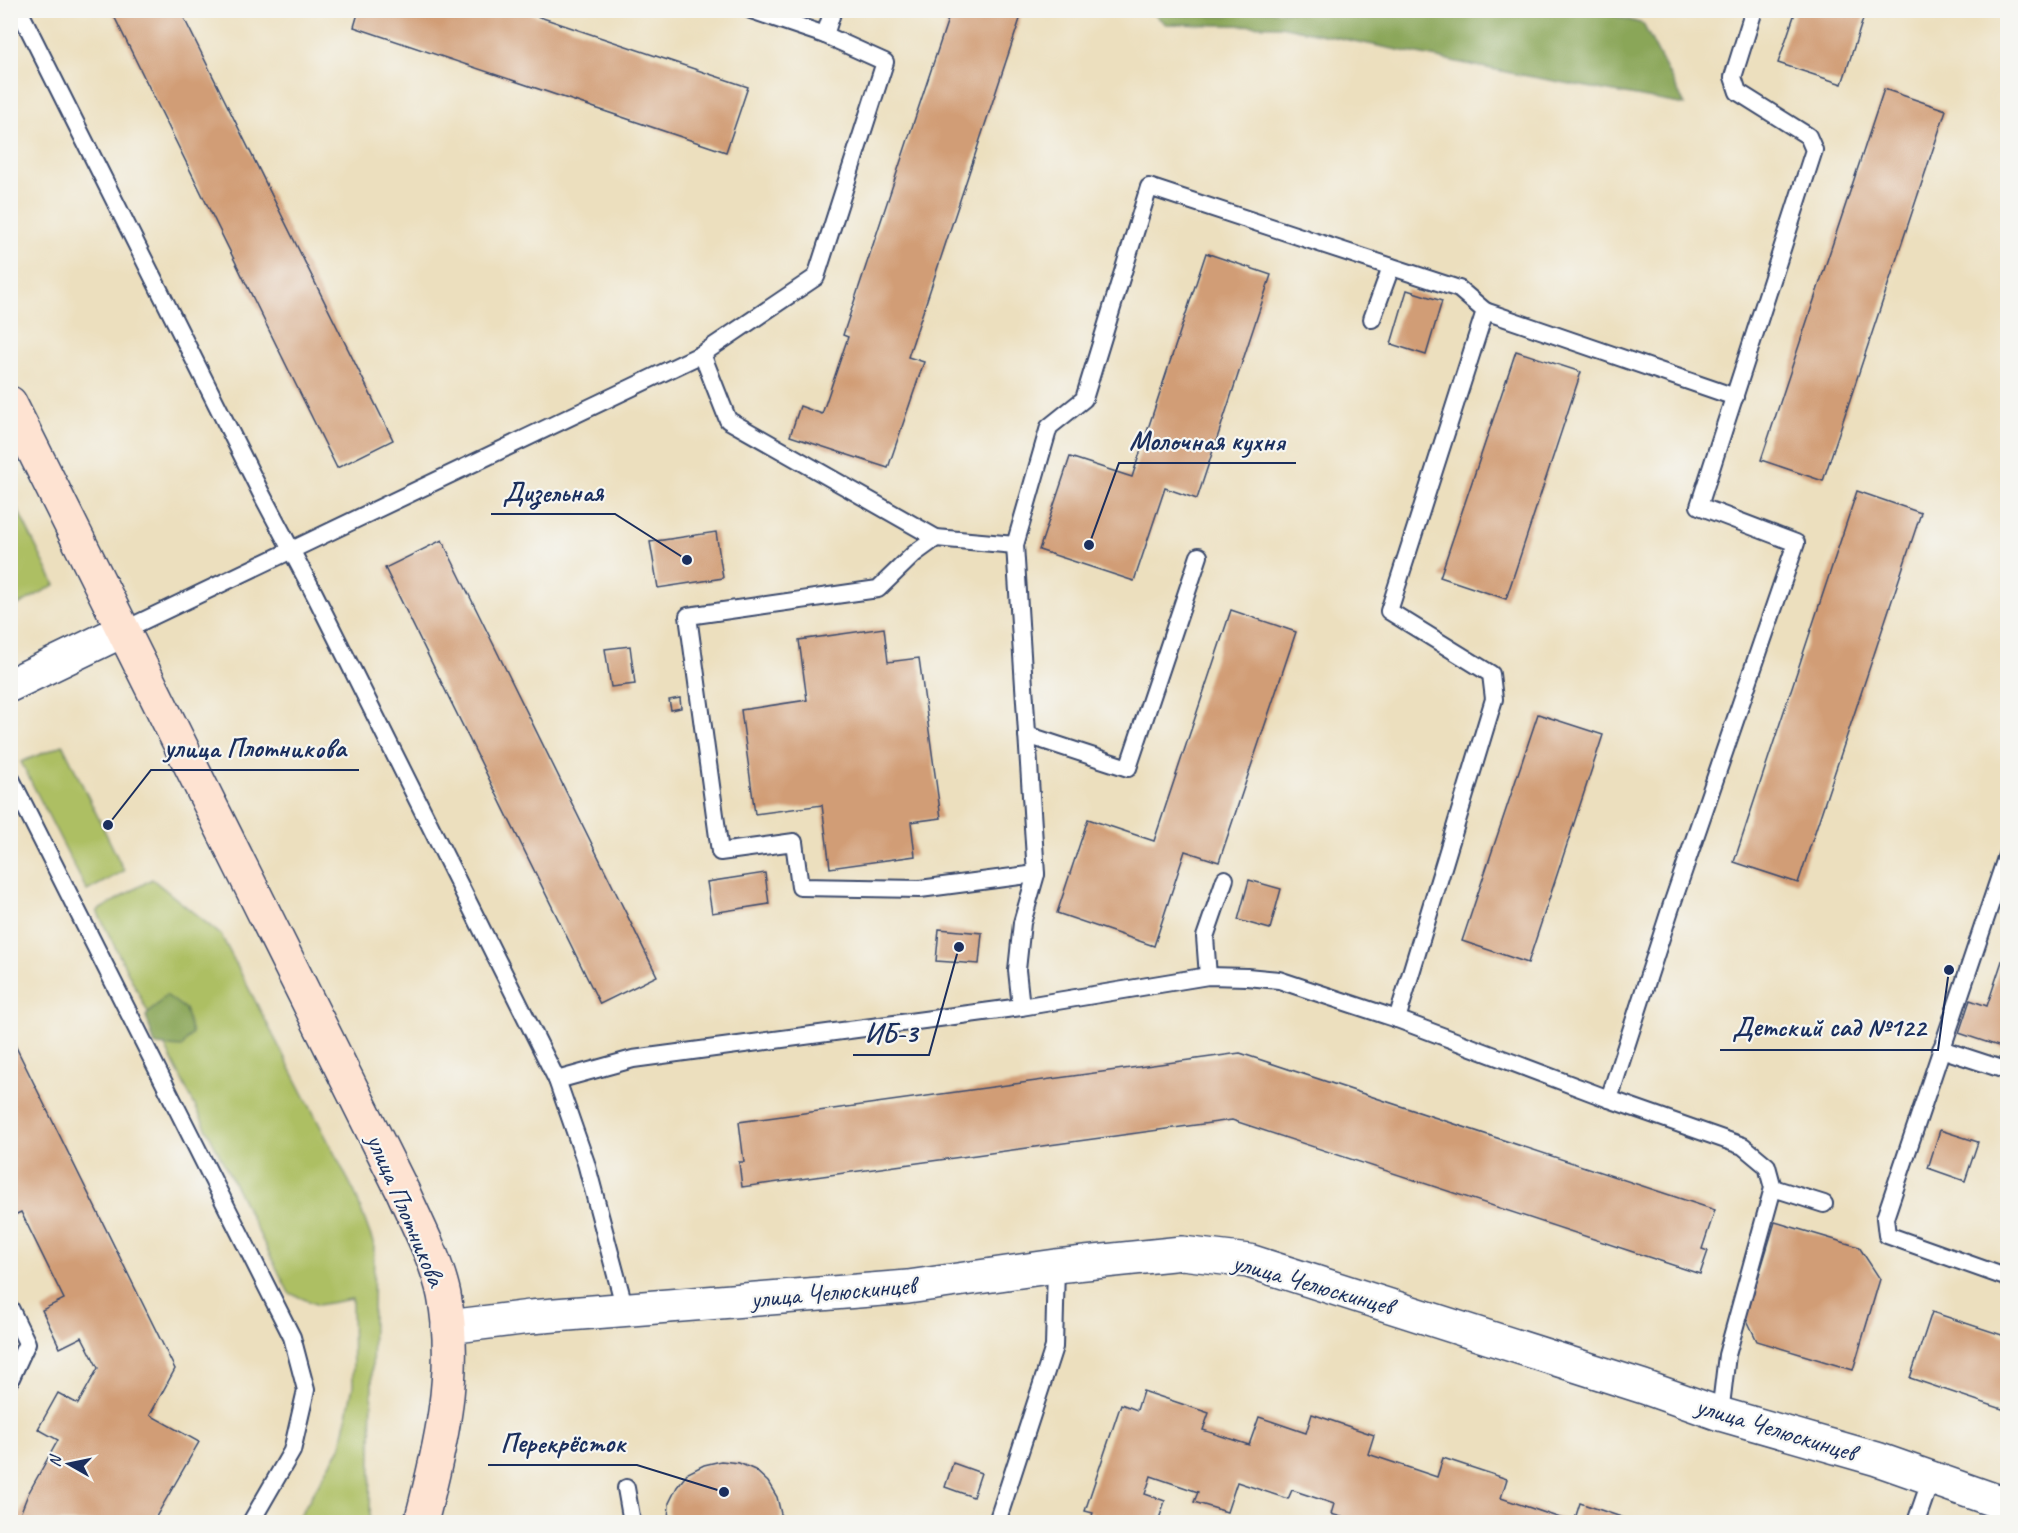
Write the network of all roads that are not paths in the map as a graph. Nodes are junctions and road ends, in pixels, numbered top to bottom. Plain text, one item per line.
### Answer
1 (19, 10) edge
2 (751, 10) edge
3 (832, 10) edge
4 (1754, 10) edge
5 (825, 35) junction
6 (1391, 267) junction
7 (1485, 311) junction
8 (1372, 319) dead end
9 (702, 354) junction
10 (1735, 397) junction
11 (10, 403) edge
12 (936, 538) junction
13 (1014, 545) junction
14 (291, 551) junction
15 (1199, 556) dead end
16 (124, 630) junction
17 (10, 685) edge
18 (1027, 735) junction
19 (10, 777) edge
20 (2007, 852) edge
21 (1036, 874) junction
22 (1225, 879) dead end
23 (1208, 976) junction
24 (1022, 1007) junction
25 (1397, 1019) junction
26 (1941, 1049) junction
27 (2007, 1071) edge
28 (558, 1080) junction
29 (1609, 1099) junction
30 (1773, 1188) junction
31 (1824, 1204) dead end
32 (1056, 1266) junction
33 (2007, 1278) edge
34 (10, 1308) edge
35 (625, 1309) junction
36 (448, 1327) junction
37 (10, 1380) edge
38 (1720, 1414) junction
39 (1931, 1479) junction
40 (626, 1488) dead end
41 (2007, 1505) edge
42 (251, 1522) edge
43 (421, 1522) edge
44 (632, 1522) edge
45 (997, 1522) edge
46 (1916, 1522) edge

1 - 14 lane
2 - 5 lane
3 - 5 lane
4 - 10 lane
5 - 9 lane
6 - 7 lane
6 - 8 lane
6 - 13 lane
7 - 10 lane
7 - 25 lane
9 - 12 lane
9 - 14 lane
10 - 29 lane
11 - 16 main road, улица Плотникова
12 - 13 lane
12 - 21 lane
13 - 18 lane
14 - 16 lane
14 - 28 lane
15 - 18 lane
16 - 17 street
16 - 36 main road, улица Плотникова
18 - 21 lane
19 - 42 lane
20 - 26 lane
21 - 24 lane
22 - 23 lane
23 - 24 lane
23 - 25 lane
24 - 28 lane
25 - 29 lane
26 - 27 lane
26 - 33 lane
28 - 35 lane
29 - 30 lane
30 - 31 lane
30 - 38 lane
32 - 35 street, улица Челюскинцев
32 - 38 street, улица Челюскинцев
32 - 45 lane
34 - 37 lane
35 - 36 street, улица Челюскинцев
36 - 43 main road, улица Плотникова
38 - 39 street, улица Челюскинцев
39 - 41 street, улица Челюскинцев
39 - 46 lane
40 - 44 lane

